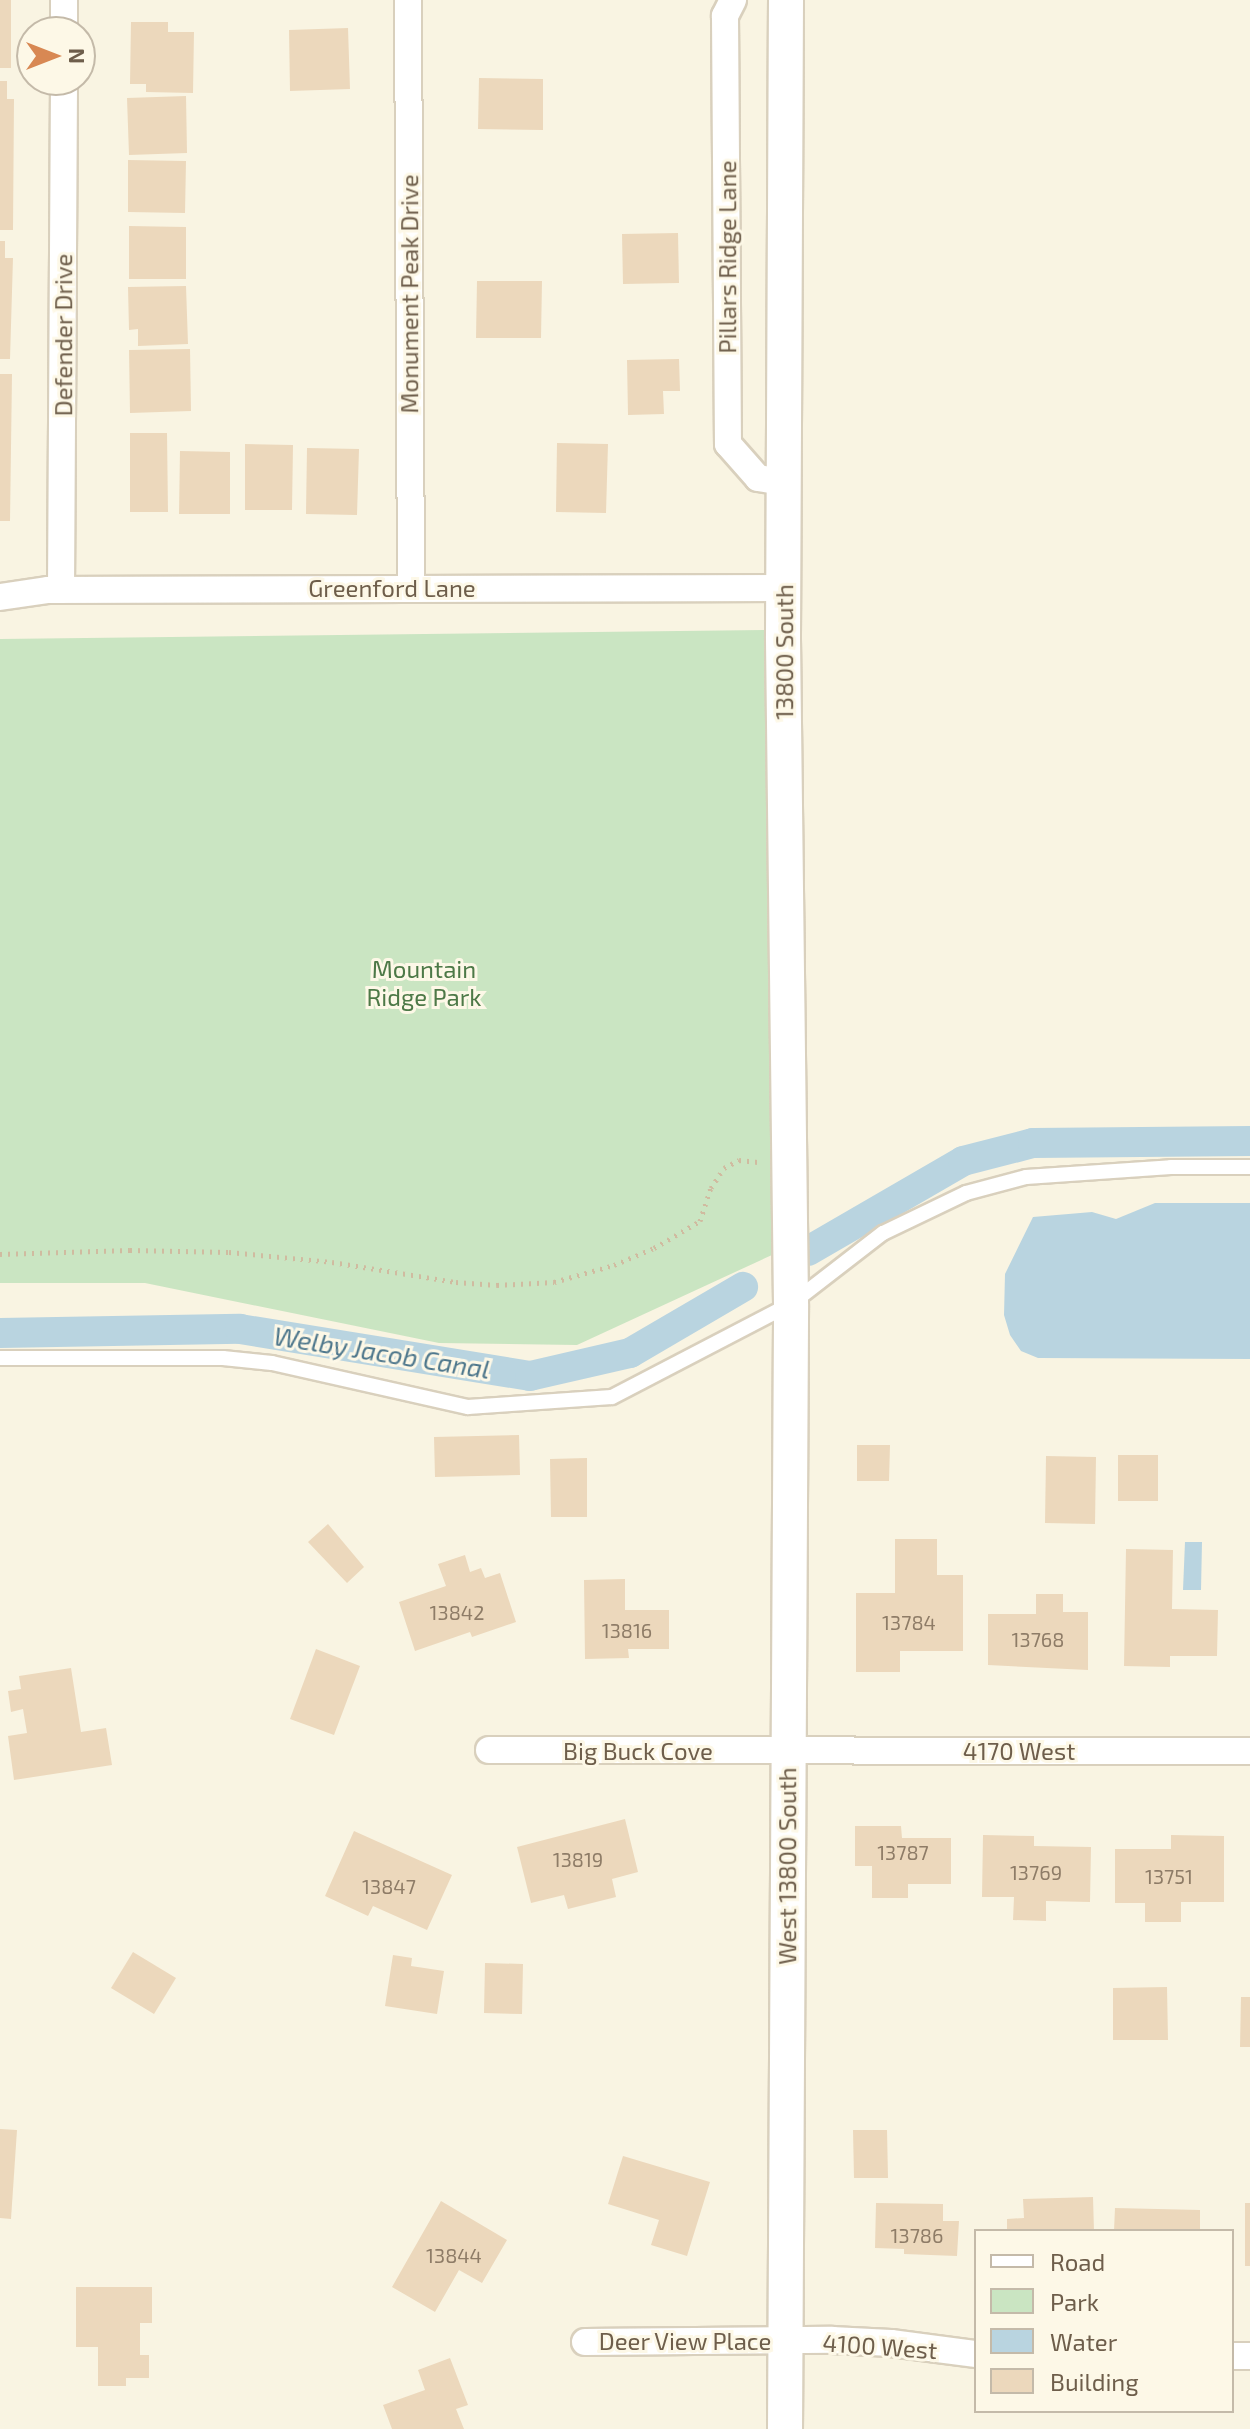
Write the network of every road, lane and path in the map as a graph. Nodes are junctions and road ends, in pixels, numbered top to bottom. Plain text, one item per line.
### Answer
1 (408, 0) edge
2 (733, 0) edge
3 (786, 0) edge
4 (64, 96) edge
5 (784, 482) junction
6 (411, 588) junction
7 (784, 588) junction
8 (61, 590) junction
9 (0, 597) edge
10 (758, 1162) dead end
11 (1250, 1167) edge
12 (0, 1254) edge
13 (791, 1304) junction
14 (0, 1358) edge
15 (489, 1750) dead end
16 (787, 1751) junction
17 (1250, 1751) edge
18 (785, 2341) junction
19 (585, 2342) dead end
20 (974, 2354) edge
21 (785, 2429) edge

1 - 6 street, Monument Peak Drive
2 - 5 street, Pillars Ridge Lane
3 - 5 street, 13800 South
4 - 8 street, Defender Drive
5 - 7 street, 13800 South
6 - 7 street, Greenford Lane
6 - 8 street, Greenford Lane
7 - 13 street, 13800 South
8 - 9 street, Greenford Lane
10 - 12 path
11 - 13 lane
13 - 14 lane
13 - 16 street, West 13800 South
15 - 16 street, Big Buck Cove
16 - 17 street, 4170 West
16 - 18 street, West 13800 South
18 - 19 street, Deer View Place
18 - 20 street, 4100 West
18 - 21 street, West 13800 South

